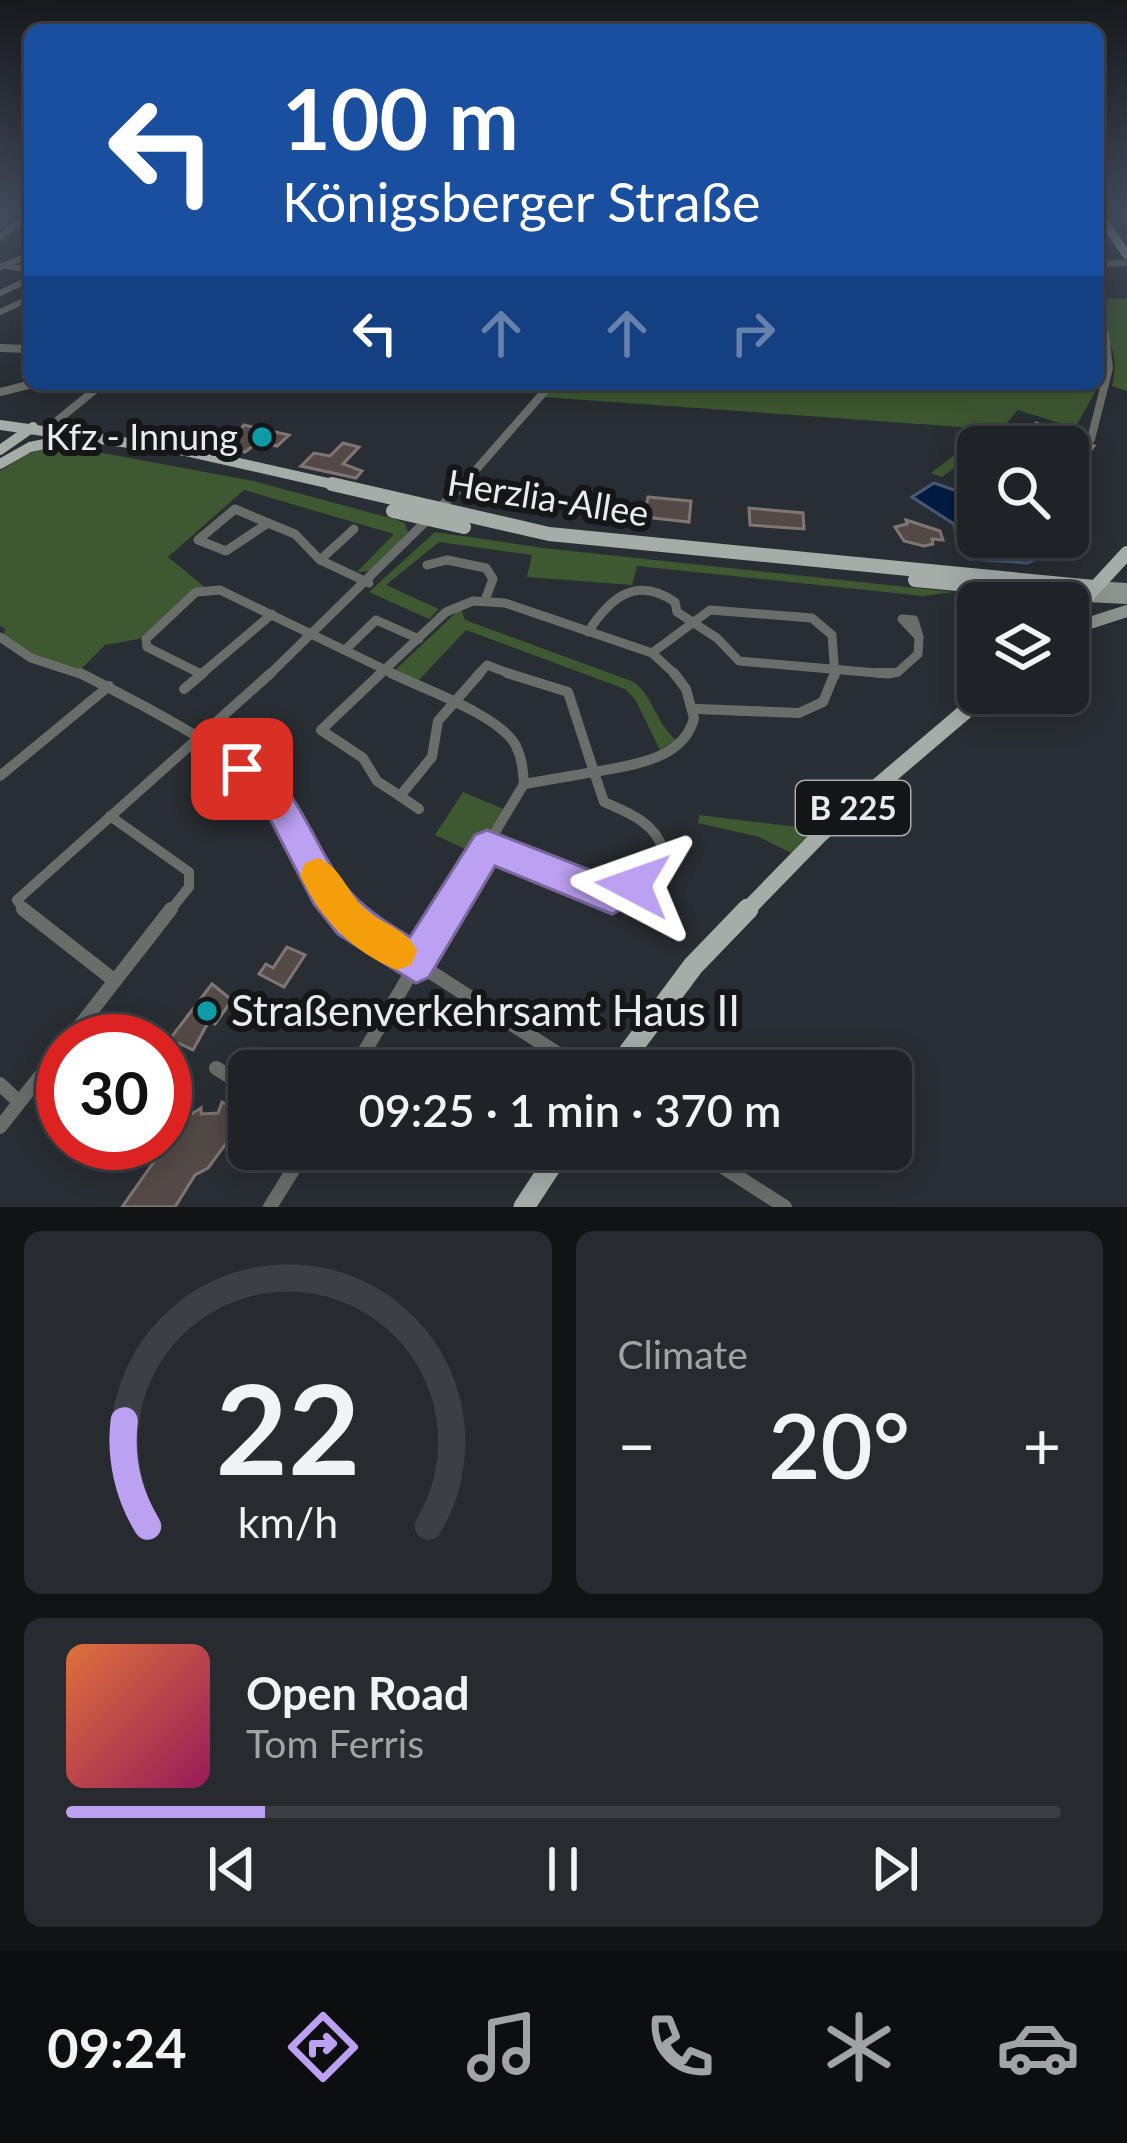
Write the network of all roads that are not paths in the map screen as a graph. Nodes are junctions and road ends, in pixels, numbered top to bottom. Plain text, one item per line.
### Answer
1 (24, 301) edge
2 (16, 304) junction
3 (24, 307) edge
4 (0, 312) edge
5 (1104, 336) edge
6 (94, 390) edge
7 (546, 390) edge
8 (82, 400) junction
9 (0, 428) edge
10 (35, 431) junction
11 (69, 439) junction
12 (1091, 439) dead end
13 (0, 445) edge
14 (0, 463) edge
15 (434, 516) junction
16 (269, 522) junction
17 (354, 530) dead end
18 (1127, 553) edge
19 (320, 560) junction
20 (427, 565) dead end
21 (369, 584) junction
22 (957, 584) edge
23 (1090, 592) junction
24 (1127, 593) edge
25 (485, 600) junction
26 (1127, 611) edge
27 (272, 614) junction
28 (690, 620) junction
29 (1089, 623) edge
30 (588, 632) junction
31 (313, 633) junction
32 (0, 638) edge
33 (920, 638) dead end
34 (419, 639) junction
35 (345, 650) junction
36 (652, 653) junction
37 (837, 668) junction
38 (387, 671) junction
39 (201, 674) junction
40 (109, 686) junction
41 (184, 689) dead end
42 (452, 703) junction
43 (697, 709) junction
44 (962, 714) edge
45 (197, 737) junction
46 (594, 770) junction
47 (0, 776) edge
48 (524, 784) junction
49 (400, 796) junction
50 (419, 809) dead end
51 (110, 816) junction
52 (487, 846) junction
53 (416, 963) junction
54 (116, 981) junction
55 (89, 1014) edge
56 (365, 1050) edge
57 (552, 1050) edge
58 (631, 1050) edge
59 (216, 1068) dead end
60 (228, 1076) edge
61 (36, 1081) edge
62 (0, 1084) edge
63 (20, 1102) junction
64 (0, 1127) edge
65 (293, 1170) edge
66 (548, 1170) edge
67 (728, 1170) edge
68 (270, 1207) edge
69 (524, 1207) edge
70 (785, 1207) edge

1 - 2 street
2 - 3 street
2 - 4 street
5 - 12 street
6 - 8 street
7 - 15 street
8 - 10 street
8 - 10 street
9 - 10 main road, Herzlia-Allee
10 - 11 main road, Herzlia-Allee
10 - 13 main road
10 - 14 main road
10 - 15 main road, Herzlia-Allee
11 - 14 main road
11 - 15 main road, Herzlia-Allee
15 - 21 street
15 - 22 main road, Herzlia-Allee
15 - 23 main road, Herzlia-Allee
16 - 16 street
16 - 19 street
17 - 19 street
18 - 23 main road
19 - 21 street
20 - 25 street
21 - 31 street
23 - 24 main road
25 - 30 street
25 - 34 street
26 - 29 main road
27 - 31 street
27 - 39 street
27 - 39 street
28 - 30 street
28 - 36 street
28 - 37 street
28 - 37 street
30 - 36 street
31 - 35 street
31 - 45 street
32 - 40 street
33 - 37 street
34 - 35 street
34 - 38 street
35 - 38 street
36 - 43 street
37 - 43 street
38 - 42 street
38 - 49 street
39 - 41 street
40 - 45 street
40 - 47 street
42 - 46 street
42 - 48 street
42 - 49 street
43 - 46 street
44 - 58 main road, B 225
45 - 51 street
45 - 53 street
46 - 48 street
46 - 52 street
48 - 52 street
49 - 50 street
51 - 54 street
51 - 54 street
52 - 53 street
53 - 56 street
53 - 57 street
54 - 55 street
59 - 60 street
61 - 63 street
62 - 63 street
63 - 64 street
65 - 68 street
66 - 69 main road
67 - 70 street

